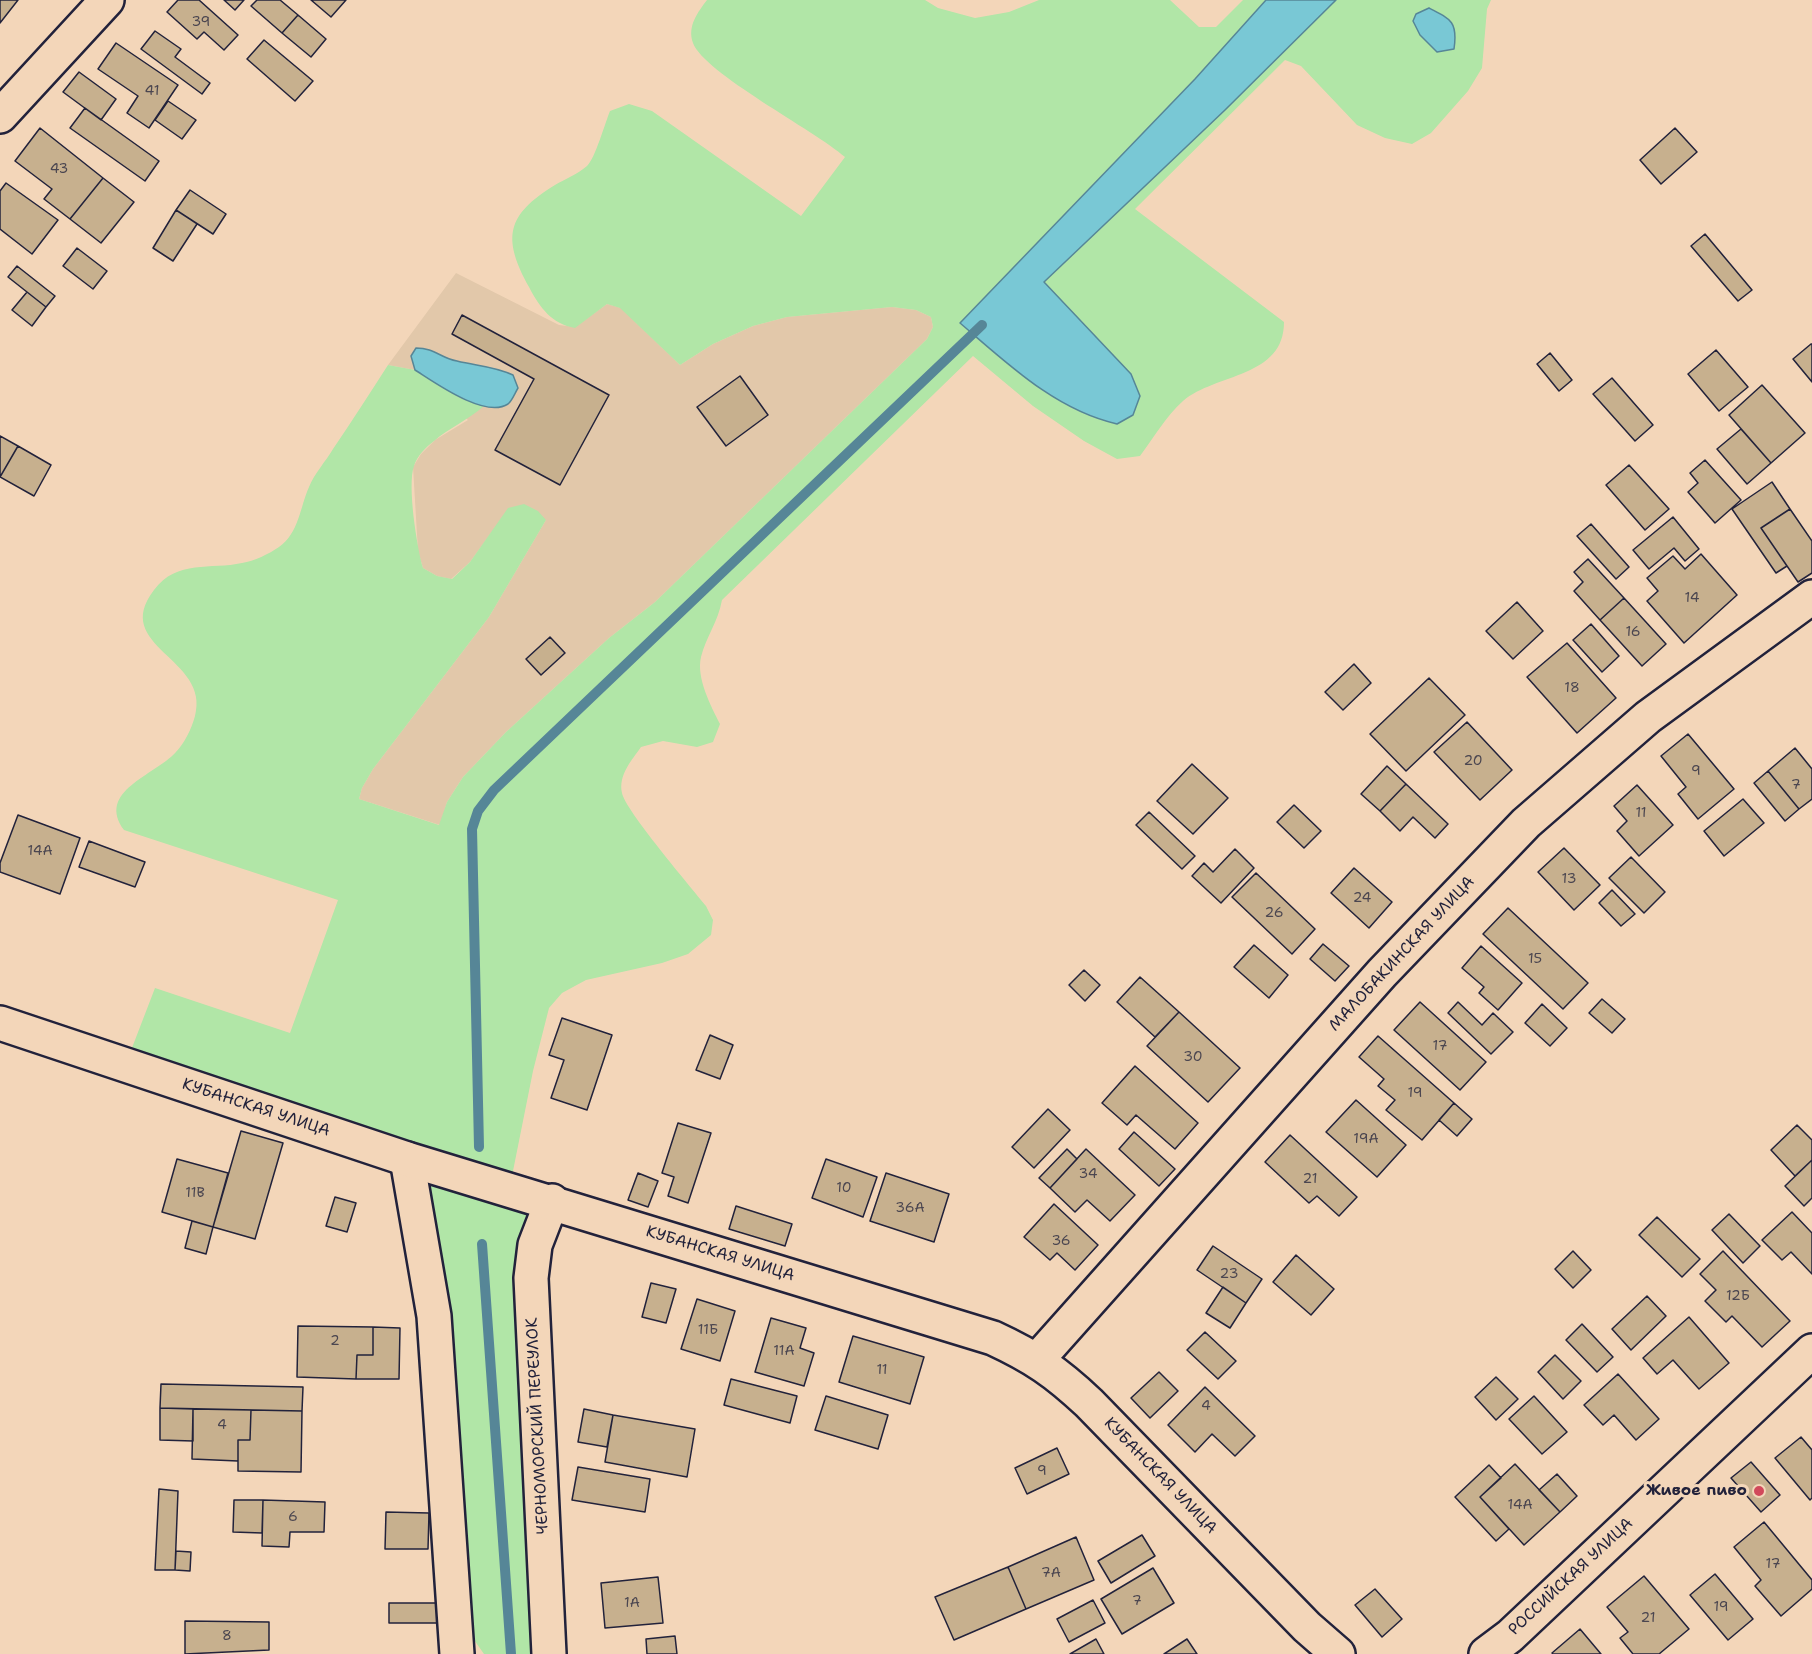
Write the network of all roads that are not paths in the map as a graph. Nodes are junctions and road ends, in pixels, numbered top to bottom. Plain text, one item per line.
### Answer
1 (107, 0) edge
2 (0, 116) edge
3 (1812, 597) edge
4 (0, 1023) edge
5 (407, 1159) junction
6 (552, 1201) junction
7 (1812, 1351) edge
8 (1037, 1360) junction
9 (457, 1654) edge
10 (549, 1654) edge
11 (1338, 1654) edge
12 (1486, 1654) edge

1 - 2 street
3 - 8 street, МАЛОБАКИНСКАЯ УЛИЦА
4 - 5 street, КУБАНСКАЯ УЛИЦА
5 - 6 street, КУБАНСКАЯ УЛИЦА
5 - 9 street
6 - 8 street, КУБАНСКАЯ УЛИЦА
6 - 10 street, ЧЕРНОМОРСКИЙ ПЕРЕУЛОК
7 - 12 street, РОССИЙСКАЯ УЛИЦА
8 - 11 street, КУБАНСКАЯ УЛИЦА

